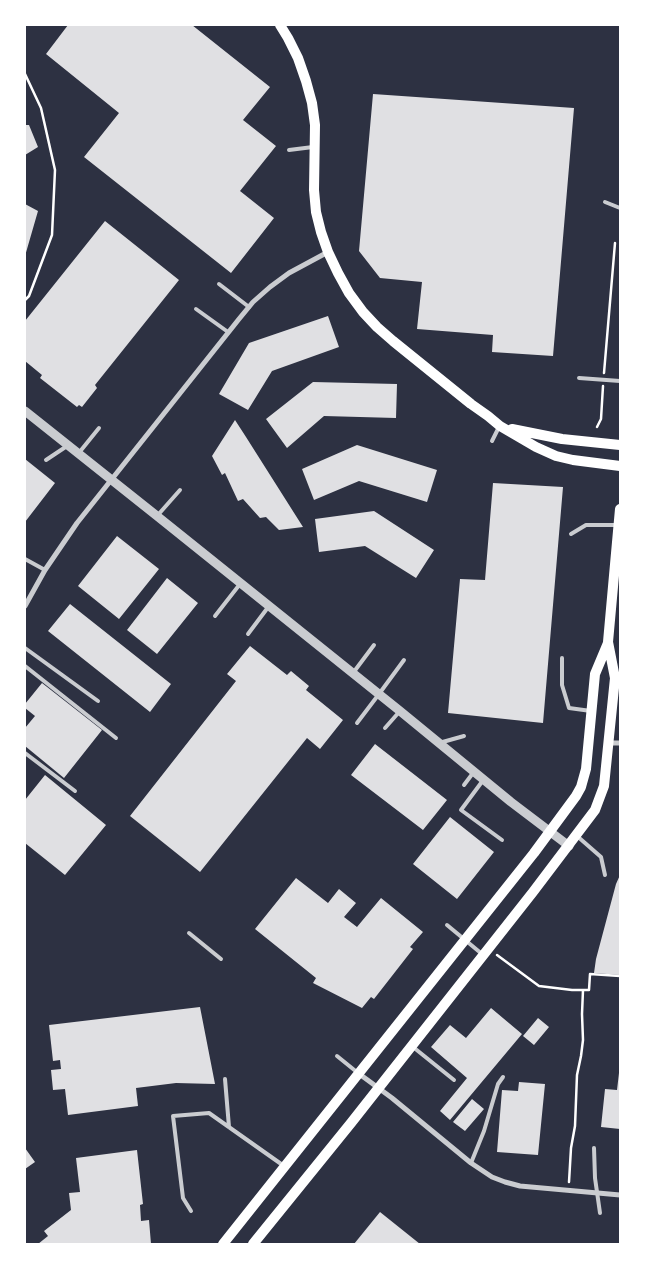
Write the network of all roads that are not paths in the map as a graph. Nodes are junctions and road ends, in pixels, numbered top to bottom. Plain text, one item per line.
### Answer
1 (280, 25) edge
2 (315, 146) junction
3 (289, 150) dead end
4 (605, 202) dead end
5 (620, 208) edge
6 (328, 252) junction
7 (218, 284) dead end
8 (249, 307) junction
9 (196, 309) dead end
10 (228, 332) junction
11 (579, 378) dead end
12 (620, 381) edge
13 (25, 411) edge
14 (500, 426) junction
15 (98, 428) dead end
16 (492, 440) dead end
17 (68, 445) junction
18 (620, 445) edge
19 (78, 454) junction
20 (46, 460) dead end
21 (620, 466) edge
22 (111, 480) junction
23 (180, 490) dead end
24 (620, 510) edge
25 (158, 516) junction
26 (619, 525) junction
27 (571, 534) dead end
28 (619, 541) edge
29 (25, 559) edge
30 (45, 570) junction
31 (240, 584) junction
32 (25, 606) edge
33 (269, 606) junction
34 (215, 616) dead end
35 (248, 634) dead end
36 (608, 642) junction
37 (374, 645) dead end
38 (25, 648) edge
39 (562, 658) dead end
40 (404, 660) dead end
41 (25, 666) edge
42 (353, 674) junction
43 (379, 694) junction
44 (98, 701) dead end
45 (400, 711) junction
46 (591, 711) junction
47 (357, 723) dead end
48 (385, 728) dead end
49 (464, 736) dead end
50 (116, 738) dead end
51 (609, 742) junction
52 (439, 743) junction
53 (620, 743) edge
54 (25, 753) edge
55 (474, 771) junction
56 (484, 779) junction
57 (464, 785) dead end
58 (75, 791) dead end
59 (550, 831) junction
60 (576, 836) junction
61 (502, 840) dead end
62 (569, 846) junction
63 (605, 875) dead end
64 (447, 925) dead end
65 (189, 932) dead end
66 (465, 940) junction
67 (486, 952) junction
68 (221, 959) dead end
69 (411, 1046) junction
70 (337, 1056) dead end
71 (358, 1073) junction
72 (503, 1077) dead end
73 (225, 1079) dead end
74 (454, 1080) dead end
75 (379, 1088) junction
76 (229, 1127) junction
77 (594, 1148) dead end
78 (471, 1163) junction
79 (284, 1166) junction
80 (597, 1193) junction
81 (620, 1195) edge
82 (191, 1211) dead end
83 (600, 1214) dead end
84 (222, 1244) edge
85 (253, 1244) edge

1 - 2 main road
2 - 3 lane
2 - 6 main road
4 - 5 lane
6 - 8 street
6 - 14 main road
7 - 8 lane
8 - 10 street
9 - 10 lane
10 - 22 street
11 - 12 lane
13 - 17 street
14 - 16 lane
14 - 18 main road
14 - 21 main road
15 - 19 lane
17 - 19 street
17 - 20 lane
19 - 22 street
22 - 25 street
22 - 30 street
23 - 25 lane
24 - 26 main road
25 - 31 street
26 - 27 lane
26 - 28 main road
28 - 36 main road
29 - 30 lane
30 - 32 street
31 - 33 street
31 - 34 lane
33 - 35 lane
33 - 42 street
36 - 46 main road
36 - 51 main road
37 - 42 lane
38 - 44 lane
39 - 46 lane
40 - 43 lane
41 - 50 lane
42 - 43 street
43 - 45 street
43 - 47 lane
45 - 48 lane
45 - 52 street
46 - 59 main road
49 - 52 lane
51 - 53 street
51 - 60 main road
52 - 55 street
54 - 58 lane
55 - 56 street
55 - 57 lane
56 - 59 street
56 - 61 lane
59 - 62 street
59 - 66 main road
60 - 62 main road
60 - 63 lane
62 - 67 main road
64 - 66 lane
65 - 68 lane
66 - 67 lane
66 - 71 main road
67 - 69 main road
69 - 74 lane
69 - 75 main road
70 - 71 lane
71 - 75 street
71 - 79 main road
72 - 78 lane
73 - 76 lane
75 - 78 street
75 - 85 main road
76 - 79 lane
76 - 82 lane
77 - 80 lane
78 - 80 street
79 - 84 main road
80 - 81 street
80 - 83 lane

